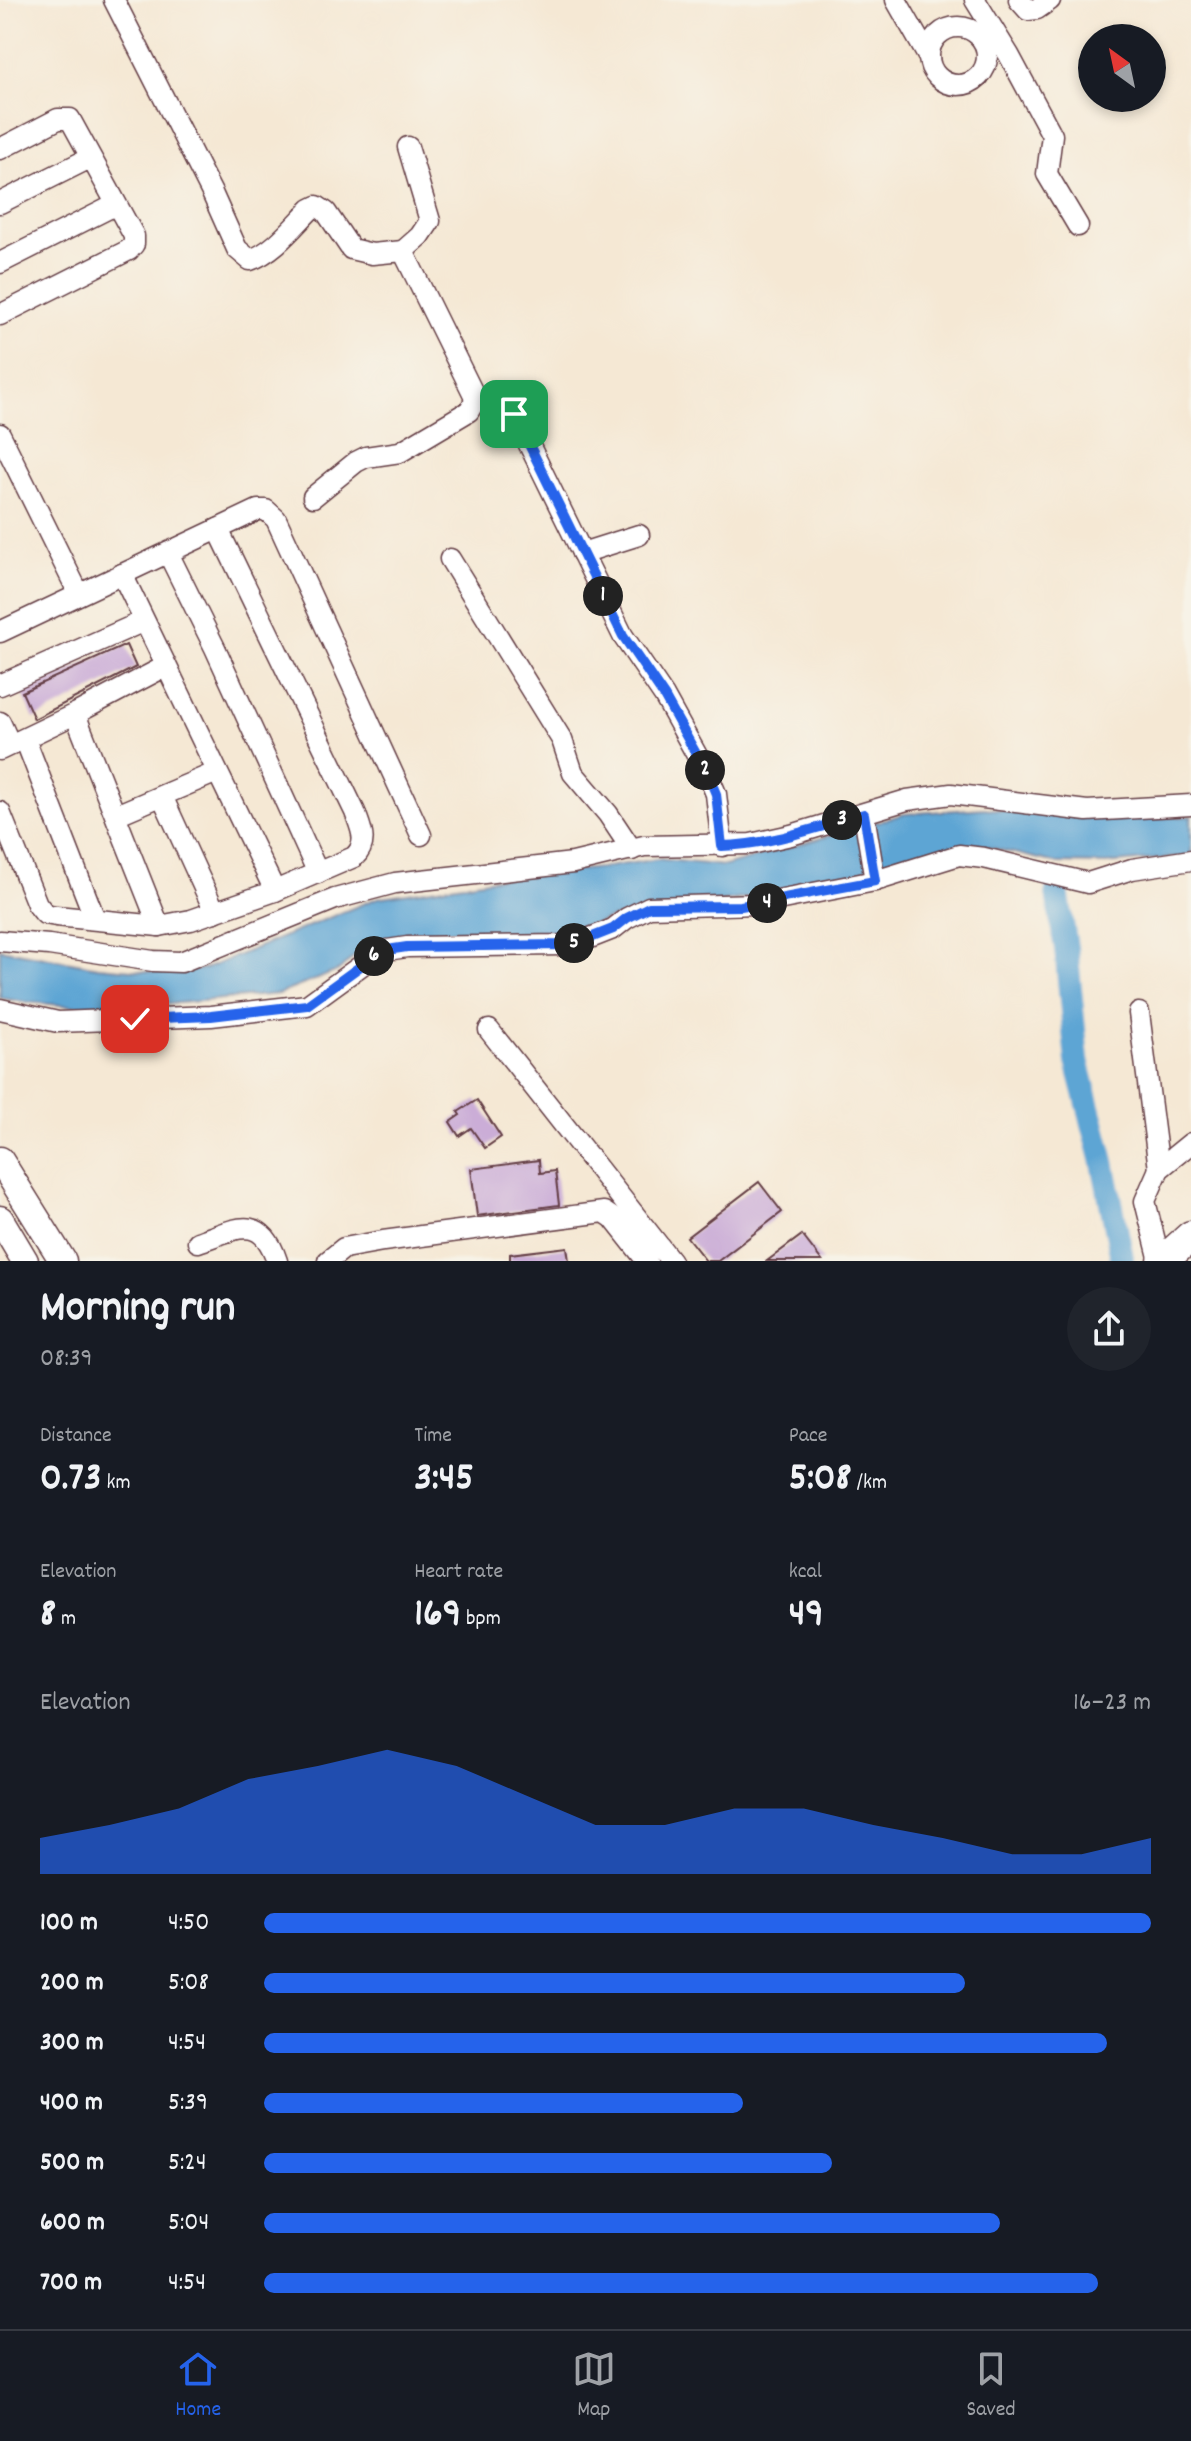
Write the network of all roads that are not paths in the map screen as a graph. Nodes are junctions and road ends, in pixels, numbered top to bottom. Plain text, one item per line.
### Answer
1 (114, 0) edge
2 (896, 0) edge
3 (1019, 0) edge
4 (1050, 0) edge
5 (976, 2) edge
6 (969, 29) junction
7 (929, 58) junction
8 (408, 147) dead end
9 (0, 149) edge
10 (90, 158) junction
11 (0, 203) edge
12 (115, 205) junction
13 (1078, 226) dead end
14 (403, 251) junction
15 (0, 263) edge
16 (0, 315) edge
17 (476, 399) junction
18 (0, 434) edge
19 (313, 497) dead end
20 (218, 529) junction
21 (639, 535) dead end
22 (168, 553) junction
23 (582, 553) junction
24 (450, 559) dead end
25 (122, 574) junction
26 (79, 594) junction
27 (144, 621) junction
28 (0, 632) edge
29 (166, 666) junction
30 (0, 685) edge
31 (75, 714) junction
32 (0, 722) edge
33 (12, 744) edge
34 (217, 772) junction
35 (162, 796) junction
36 (1191, 805) edge
37 (0, 812) edge
38 (116, 815) junction
39 (865, 819) junction
40 (421, 835) dead end
41 (722, 846) junction
42 (632, 850) junction
43 (1191, 860) edge
44 (318, 873) junction
45 (875, 877) junction
46 (275, 891) junction
47 (215, 912) junction
48 (95, 919) junction
49 (159, 926) junction
50 (0, 941) edge
51 (0, 1009) edge
52 (1139, 1013) dead end
53 (489, 1030) dead end
54 (1191, 1143) edge
55 (0, 1160) edge
56 (1159, 1169) junction
57 (0, 1219) edge
58 (1191, 1236) edge
59 (198, 1242) dead end
60 (25, 1261) edge
61 (63, 1261) edge
62 (277, 1261) edge
63 (328, 1261) edge
64 (647, 1261) edge
65 (671, 1261) edge
66 (1162, 1261) edge

1 - 14 street
2 - 7 street
3 - 4 street
5 - 6 street
5 - 13 street
6 - 7 street
6 - 7 street
8 - 14 street
9 - 10 street
10 - 11 street
10 - 12 street
12 - 15 street
12 - 16 street
14 - 17 street
17 - 19 street
17 - 23 street
18 - 26 street
20 - 22 street
20 - 40 street
20 - 44 street
21 - 23 street
22 - 25 street
22 - 44 street
23 - 41 street
24 - 42 street
25 - 26 street
25 - 27 street
26 - 28 street
27 - 29 street
27 - 30 street
29 - 31 street
29 - 34 street
31 - 33 street
31 - 38 street
32 - 33 street
33 - 48 street
34 - 35 street
34 - 46 street
35 - 38 street
35 - 47 street
36 - 39 street
37 - 48 street
38 - 49 street
39 - 41 street
39 - 45 street
41 - 42 street
42 - 50 street
43 - 45 street
44 - 46 street
45 - 51 street
46 - 47 street
47 - 49 street
48 - 49 street
52 - 56 street
53 - 65 street
54 - 56 street
55 - 61 main road
56 - 66 street
57 - 60 main road
58 - 66 highway
59 - 62 street
63 - 64 street

